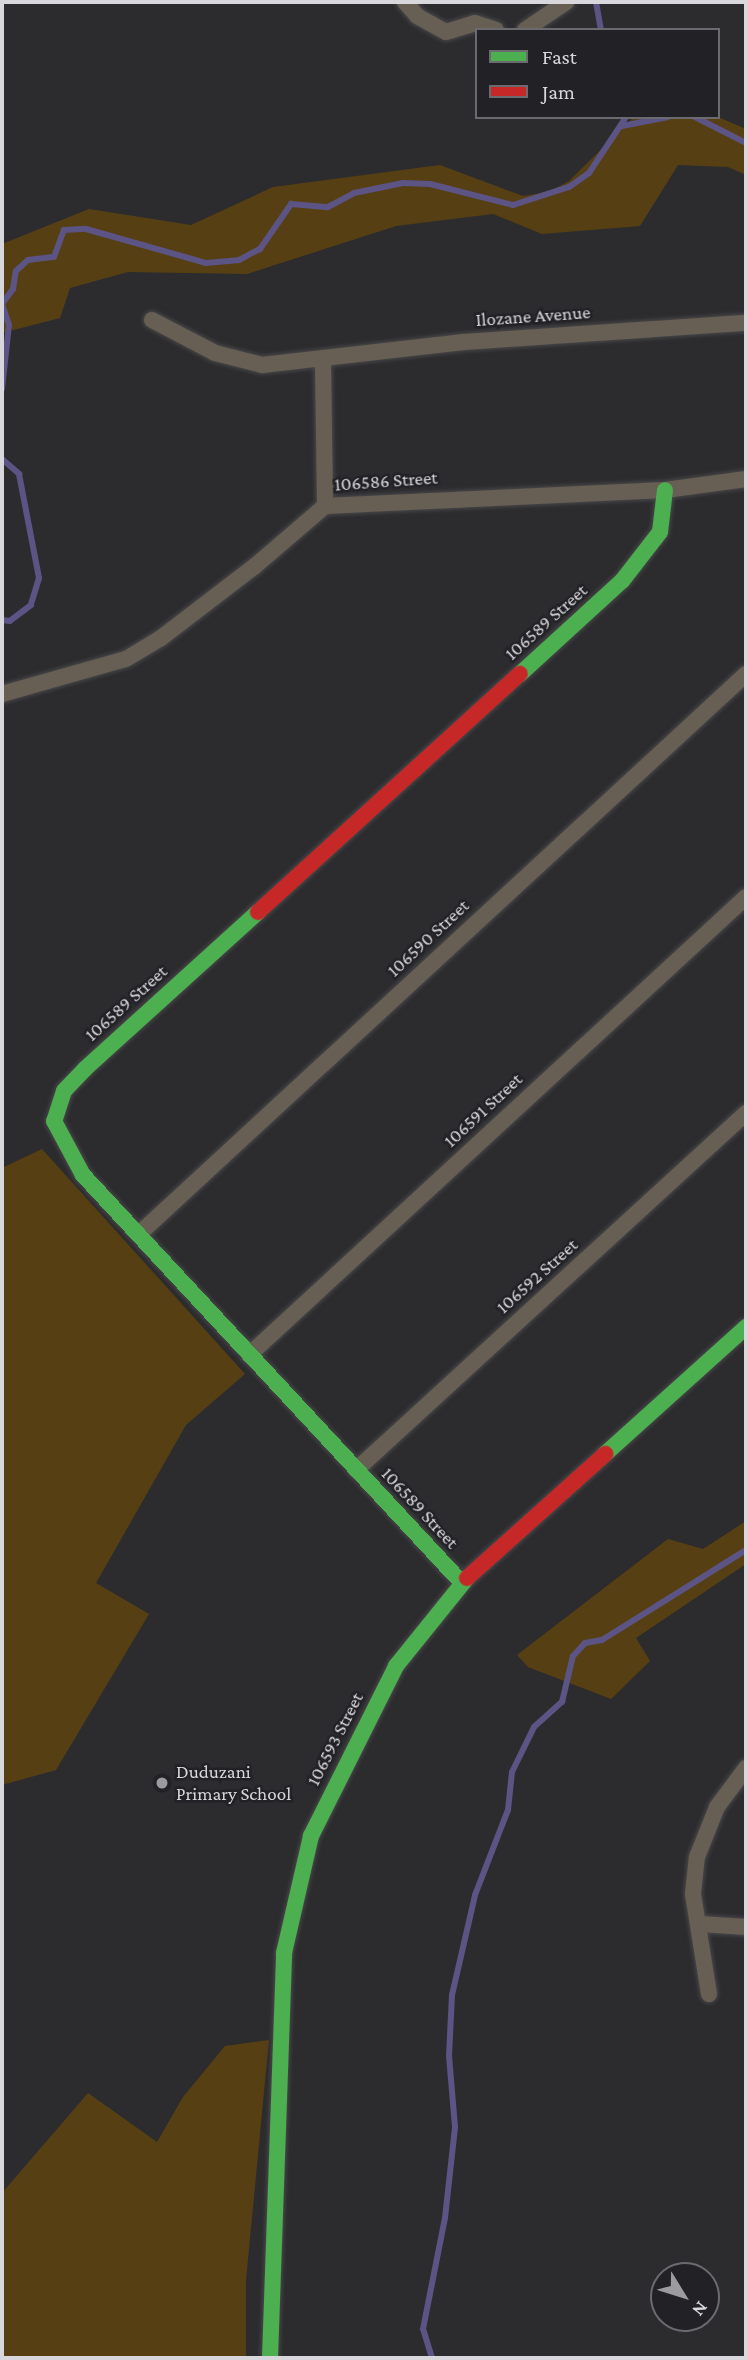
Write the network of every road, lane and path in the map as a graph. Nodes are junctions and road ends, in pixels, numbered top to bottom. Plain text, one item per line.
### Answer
1 (405, 2) edge
2 (566, 2) edge
3 (490, 28) edge
4 (527, 28) edge
5 (152, 320) dead end
6 (746, 323) edge
7 (323, 361) junction
8 (746, 478) edge
9 (665, 490) junction
10 (325, 506) junction
11 (746, 674) edge
12 (2, 694) edge
13 (746, 897) edge
14 (746, 1114) edge
15 (139, 1234) junction
16 (746, 1327) edge
17 (248, 1354) junction
18 (356, 1470) junction
19 (462, 1583) junction
20 (746, 1768) edge
21 (700, 1924) junction
22 (746, 1927) edge
23 (709, 1994) dead end
24 (270, 2358) edge

1 - 3 street
2 - 4 street
5 - 7 street, Ilozane Avenue
6 - 7 street, Ilozane Avenue
7 - 10 street
8 - 9 street, 106586 Street
9 - 10 street, 106586 Street
9 - 15 street, 106589 Street
10 - 12 street, 106586 Street
11 - 15 street, 106590 Street
13 - 17 street, 106591 Street
14 - 18 street, 106592 Street
15 - 17 street, 106589 Street
16 - 19 street, 106593 Street
17 - 18 street, 106589 Street
18 - 19 street, 106589 Street
19 - 24 street, 106593 Street
20 - 21 street
21 - 22 street
21 - 23 street

